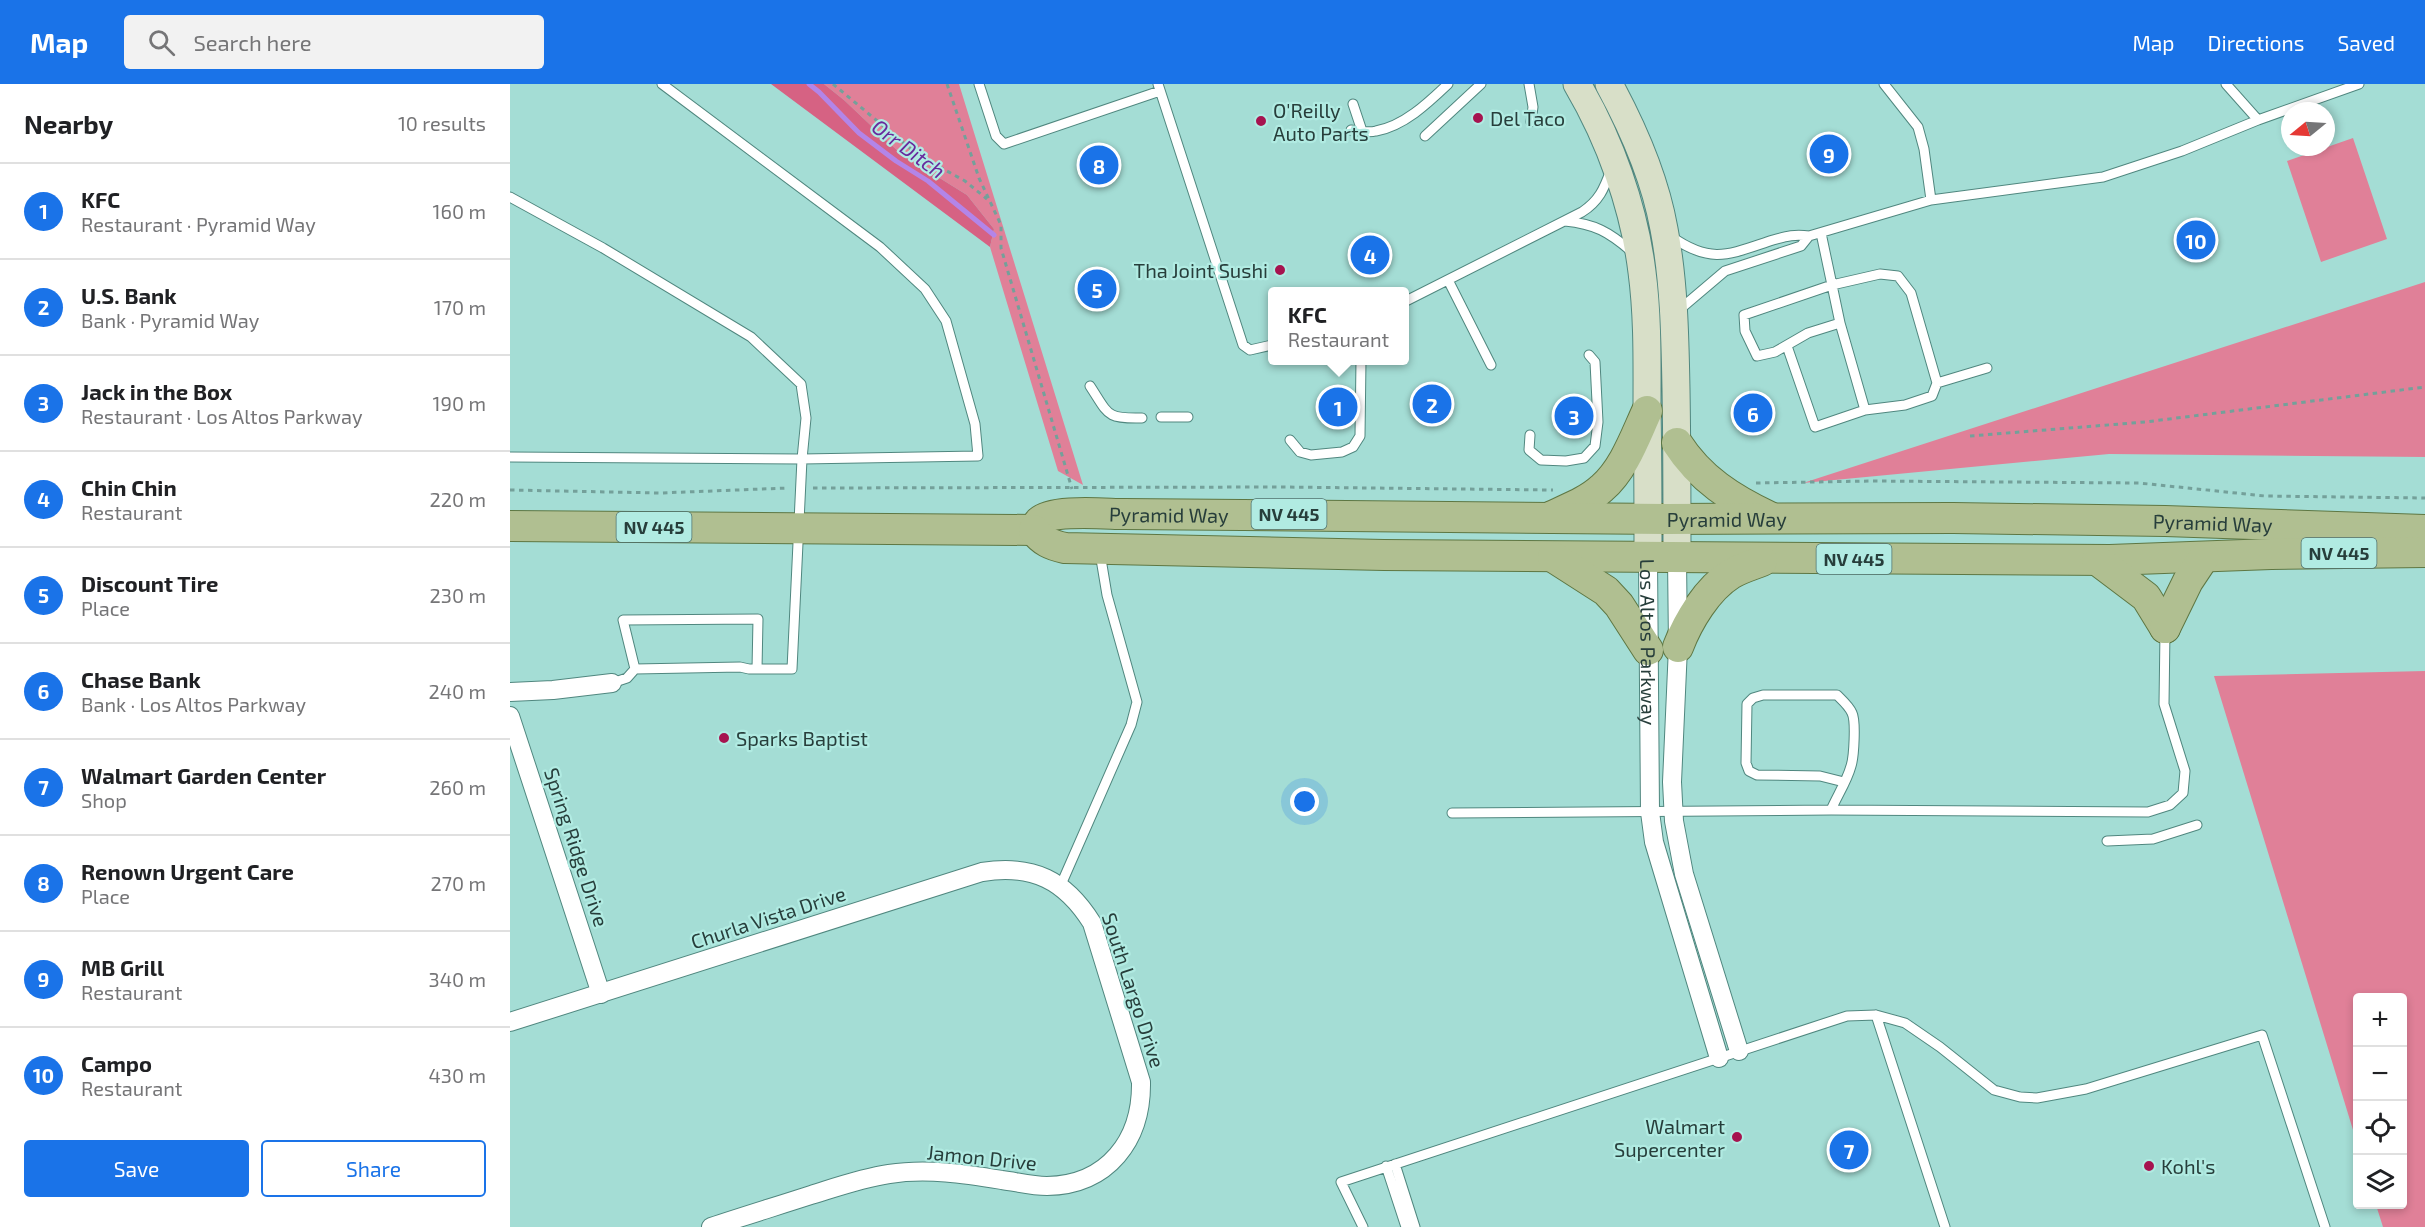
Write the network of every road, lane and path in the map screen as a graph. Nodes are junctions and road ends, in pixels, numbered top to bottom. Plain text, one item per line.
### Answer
1 (662, 84) edge
2 (833, 84) edge
3 (947, 84) edge
4 (979, 84) edge
5 (1481, 84) edge
6 (1529, 84) edge
7 (1576, 84) edge
8 (1594, 84) edge
9 (1609, 84) edge
10 (1884, 84) edge
11 (2226, 84) edge
12 (2359, 84) edge
13 (1442, 86) edge
14 (1159, 87) edge
15 (1353, 104) dead end
16 (2258, 120) junction
17 (1531, 122) dead end
18 (1351, 130) dead end
19 (1362, 131) junction
20 (1425, 136) dead end
21 (1635, 136) junction
22 (1613, 163) junction
23 (510, 197) edge
24 (989, 200) junction
25 (1930, 200) junction
26 (1565, 221) junction
27 (1665, 232) junction
28 (1821, 233) junction
29 (1809, 236) junction
30 (1639, 258) junction
31 (1448, 280) junction
32 (1832, 285) junction
33 (1409, 300) edge
34 (1674, 317) junction
35 (1840, 323) junction
36 (1268, 346) edge
37 (1787, 346) junction
38 (1589, 355) dead end
39 (1361, 365) edge
40 (1491, 365) dead end
41 (1987, 368) dead end
42 (1937, 383) junction
43 (1090, 386) dead end
44 (2425, 387) edge
45 (1865, 410) junction
46 (1647, 411) junction
47 (1161, 417) dead end
48 (1188, 417) dead end
49 (1142, 418) dead end
50 (1530, 435) dead end
51 (1970, 436) dead end
52 (1290, 440) dead end
53 (1677, 443) junction
54 (510, 457) edge
55 (802, 459) junction
56 (1756, 483) dead end
57 (800, 488) junction
58 (510, 490) edge
59 (2425, 498) edge
60 (1553, 503) junction
61 (1079, 514) junction
62 (1773, 518) junction
63 (1663, 519) junction
64 (510, 526) edge
65 (799, 528) junction
66 (1034, 530) junction
67 (2425, 530) edge
68 (1100, 550) junction
69 (2425, 552) edge
70 (1553, 557) junction
71 (2204, 557) junction
72 (1663, 558) junction
73 (1772, 558) junction
74 (2097, 560) junction
75 (2165, 628) junction
76 (1678, 647) junction
77 (1648, 650) junction
78 (635, 669) junction
79 (757, 669) junction
80 (612, 683) joint
81 (510, 692) edge
82 (510, 716) edge
83 (1844, 782) junction
84 (1831, 810) junction
85 (1674, 811) junction
86 (1650, 812) junction
87 (1452, 813) dead end
88 (2197, 825) dead end
89 (2107, 841) dead end
90 (1041, 876) joint
91 (1060, 887) junction
92 (601, 994) junction
93 (1876, 1015) junction
94 (510, 1022) edge
95 (1739, 1052) junction
96 (1719, 1058) junction
97 (1130, 1138) joint
98 (1390, 1165) junction
99 (1404, 1222) edge
100 (711, 1227) edge
101 (1363, 1227) edge
102 (1415, 1227) edge
103 (1946, 1227) edge
104 (2325, 1227) edge

1 - 55 lane
2 - 24 path
3 - 24 path
4 - 14 lane
5 - 20 lane
6 - 17 lane
7 - 22 main road, Los Altos Parkway
8 - 21 main road
9 - 21 main road, Los Altos Parkway
10 - 25 lane
11 - 16 lane
12 - 16 lane
13 - 19 lane
14 - 36 lane
15 - 19 lane
16 - 25 lane
18 - 19 lane
21 - 27 main road, Los Altos Parkway
22 - 26 lane
22 - 30 main road, Los Altos Parkway
23 - 55 lane
24 - 61 path
25 - 28 lane
26 - 30 lane
26 - 31 lane
27 - 29 lane
27 - 34 main road, Los Altos Parkway
28 - 29 lane
28 - 32 lane
29 - 34 lane
30 - 46 main road, Los Altos Parkway
31 - 33 lane
31 - 40 lane
32 - 35 lane
32 - 37 lane
32 - 42 lane
34 - 53 main road, Los Altos Parkway
35 - 37 lane
35 - 45 lane
37 - 45 lane
38 - 50 lane
39 - 52 lane
41 - 42 lane
42 - 45 lane
43 - 49 lane
44 - 51 path
46 - 60 main road
46 - 63 main road, Los Altos Parkway
47 - 48 lane
53 - 62 main road
53 - 63 main road, Los Altos Parkway
54 - 55 lane
55 - 57 lane
56 - 59 path
57 - 58 path
57 - 60 path
57 - 65 lane
60 - 61 main road, Pyramid Way / NV 445
60 - 63 main road, Pyramid Way / NV 445
61 - 66 main road, Pyramid Way / NV 445
62 - 63 main road, Pyramid Way / NV 445
62 - 67 main road, Pyramid Way / NV 445
63 - 72 main road, Los Altos Parkway
64 - 65 main road, NV 445
65 - 66 main road, NV 445
65 - 79 lane
66 - 68 main road, Pyramid Way / NV 445
68 - 70 main road, Pyramid Way / NV 445
68 - 91 lane
69 - 71 main road, Pyramid Way / NV 445
70 - 72 main road, Pyramid Way / NV 445
70 - 77 main road
71 - 74 main road, Pyramid Way / NV 445
71 - 75 main road
72 - 73 main road, Pyramid Way / NV 445
72 - 76 street, Los Altos Parkway
72 - 77 street, Los Altos Parkway
73 - 74 main road, Pyramid Way / NV 445
73 - 76 main road
74 - 75 main road
75 - 84 lane
76 - 85 street, Los Altos Parkway
77 - 86 street, Los Altos Parkway
78 - 79 lane
78 - 79 lane
78 - 80 lane
80 - 81 street
82 - 92 street, Spring Ridge Drive
83 - 83 lane
83 - 84 lane
84 - 85 lane
85 - 86 lane
85 - 95 street, Los Altos Parkway
86 - 87 lane
86 - 96 street, Los Altos Parkway
88 - 89 lane
90 - 91 street, South Largo Drive
90 - 92 street, Churla Vista Drive
91 - 97 street, South Largo Drive
92 - 94 street, Churla Vista Drive
93 - 95 lane
93 - 103 lane
93 - 104 lane
95 - 96 lane
96 - 98 lane
97 - 100 street, Jamon Drive
98 - 99 lane
98 - 101 lane
98 - 102 lane

